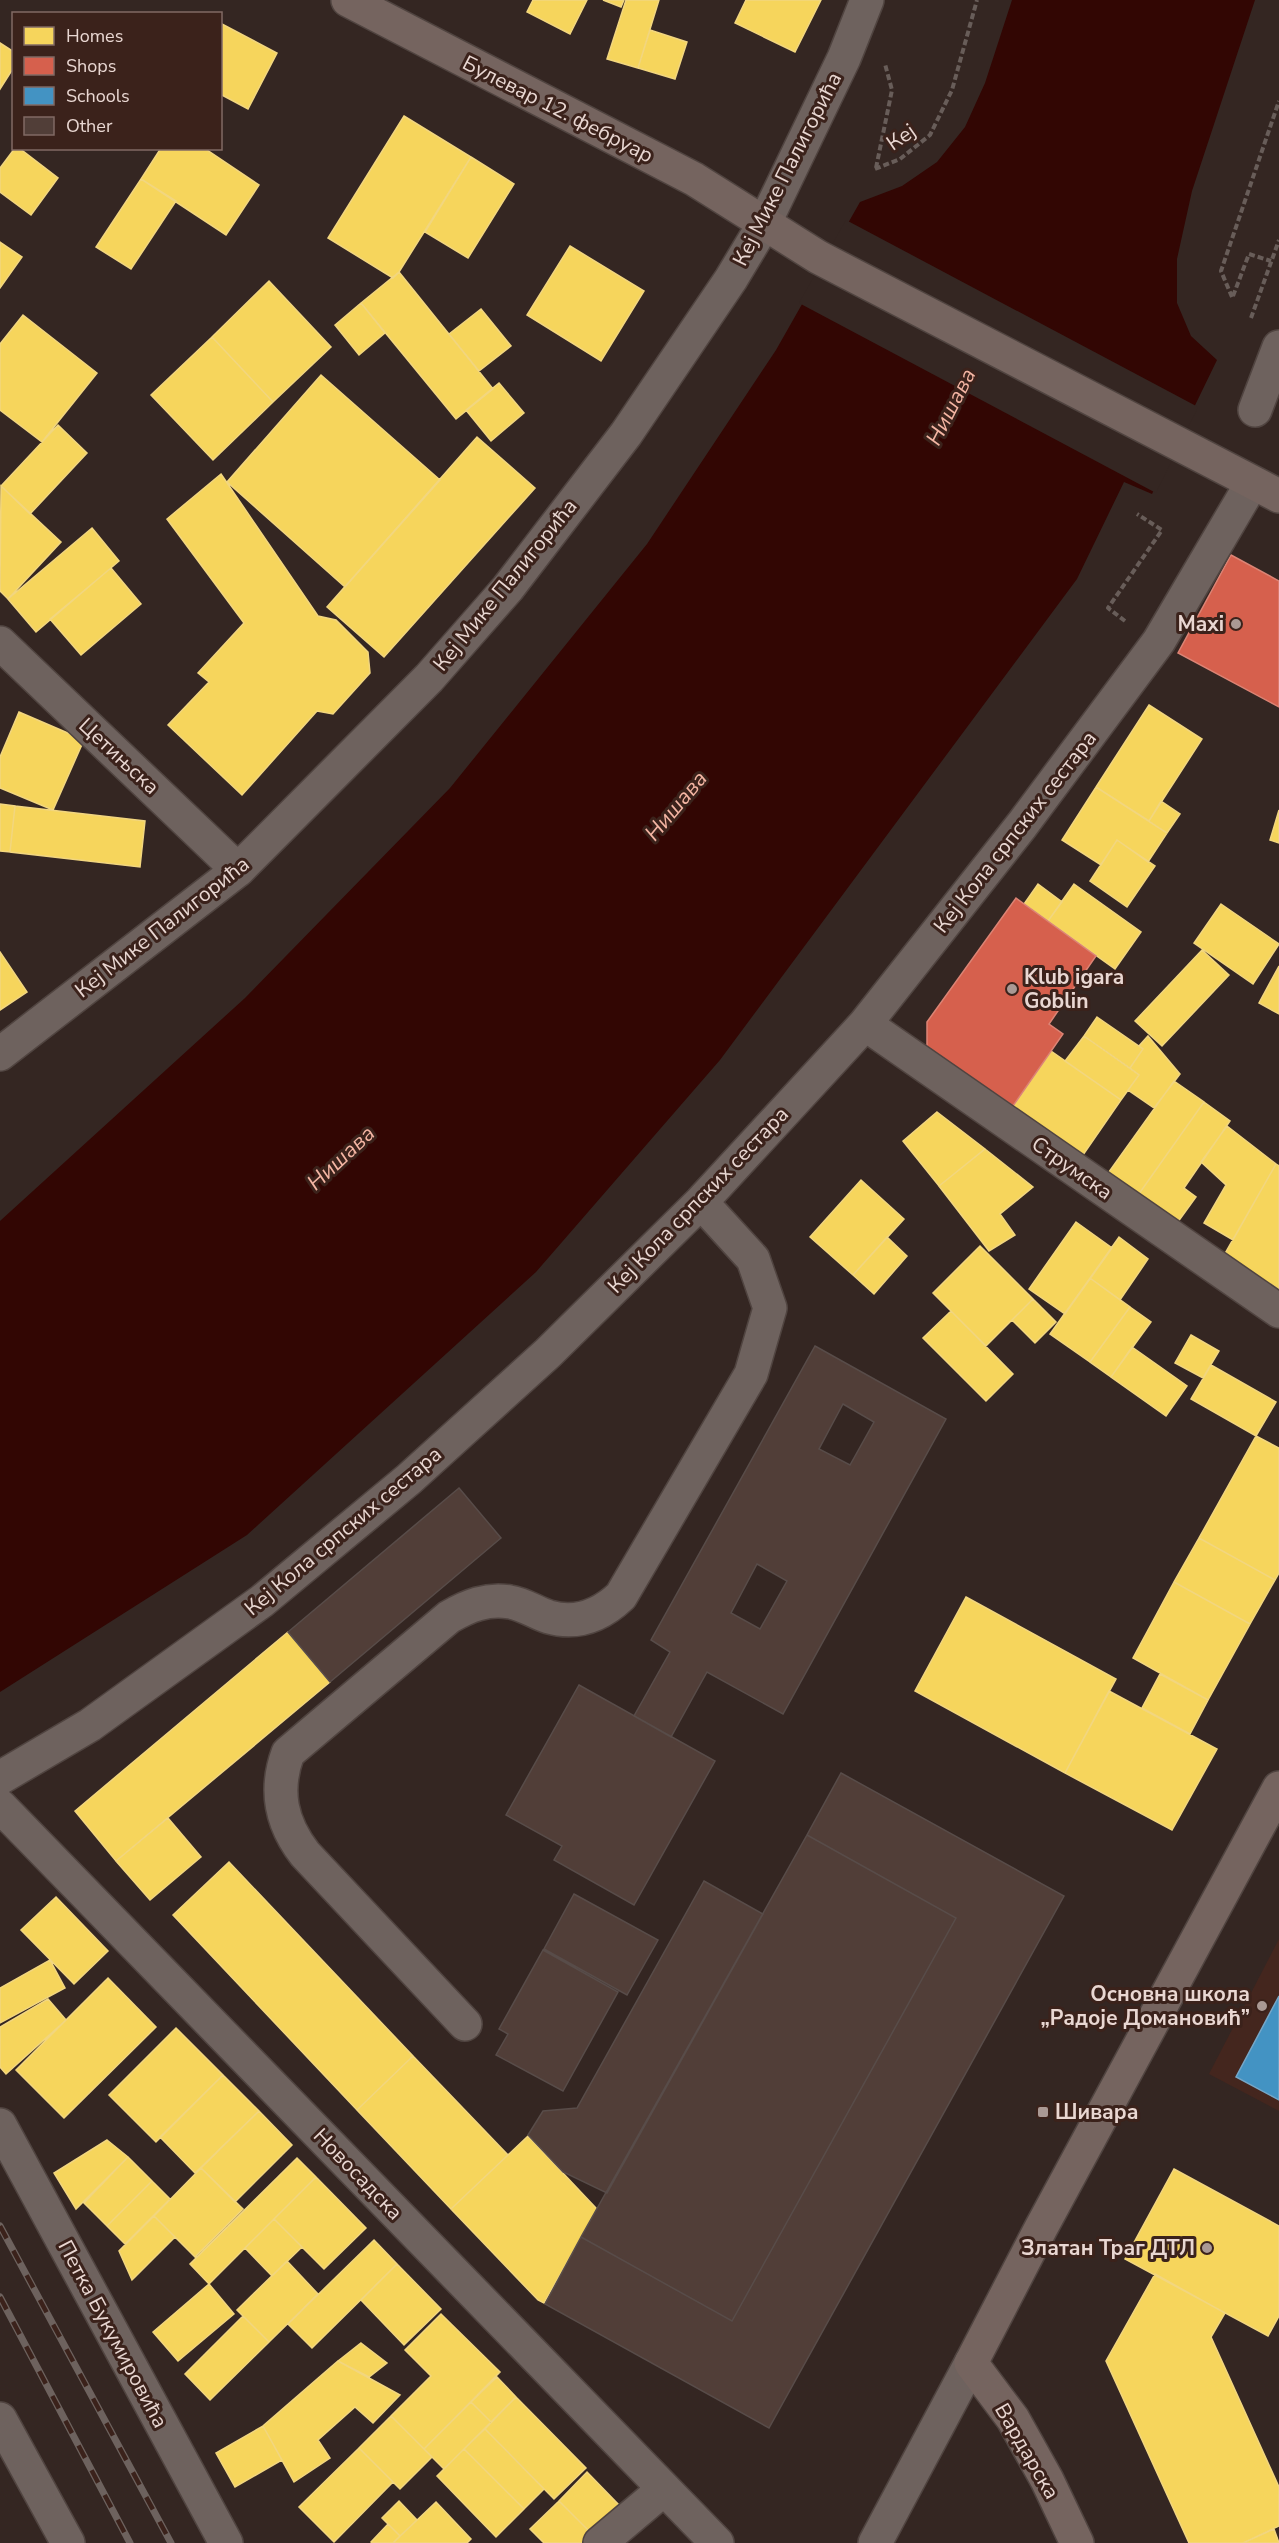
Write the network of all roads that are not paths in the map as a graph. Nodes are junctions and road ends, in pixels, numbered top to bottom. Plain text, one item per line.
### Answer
1 (348, 0) edge
2 (867, 0) edge
3 (764, 224) junction
4 (1279, 347) edge
5 (1255, 410) dead end
6 (1266, 490) edge
7 (0, 643) edge
8 (238, 870) junction
9 (865, 1024) junction
10 (0, 1054) edge
11 (701, 1202) junction
12 (1279, 1311) edge
13 (0, 1778) edge
14 (1279, 1788) edge
15 (0, 1806) edge
16 (465, 2024) dead end
17 (0, 2125) edge
18 (971, 2363) junction
19 (0, 2419) edge
20 (664, 2489) junction
21 (68, 2543) edge
22 (226, 2543) edge
23 (600, 2543) edge
24 (717, 2543) edge
25 (875, 2543) edge
26 (1077, 2543) edge

1 - 3 main road, Булевар 12. фебруар
2 - 3 street, Кеј Мике Палигорића
3 - 6 main road, Булевар 12. фебруар
3 - 8 street, Кеј Мике Палигорића
4 - 5 street
6 - 9 street, Кеј Кола српских сестара
7 - 8 street, Цетињска
8 - 10 street, Кеј Мике Палигорића
9 - 11 street, Кеј Кола српских сестара
9 - 12 street, Струмска
11 - 13 street, Кеј Кола српских сестара
11 - 16 street
14 - 18 main road
15 - 20 street, Новосадска
17 - 22 street, Петка Букумировића
18 - 25 street
18 - 26 main road, Вардарска
19 - 21 street
20 - 23 street
20 - 24 street, Новосадска

